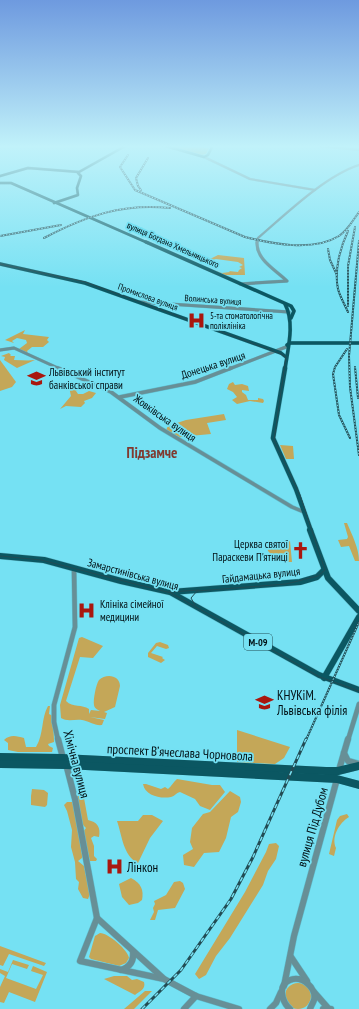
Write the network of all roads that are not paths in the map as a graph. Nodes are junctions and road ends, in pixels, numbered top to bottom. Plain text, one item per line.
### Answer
1 (31, 192) edge
2 (78, 192) edge
3 (313, 192) edge
4 (54, 203) junction
5 (0, 264) edge
6 (240, 284) junction
7 (137, 302) junction
8 (287, 308) junction
9 (294, 311) junction
10 (291, 320) junction
11 (359, 343) edge
12 (287, 346) junction
13 (0, 350) edge
14 (276, 352) junction
15 (285, 358) junction
16 (120, 397) junction
17 (304, 512) junction
18 (0, 556) edge
19 (74, 569) junction
20 (324, 570) junction
21 (197, 591) junction
22 (170, 592) junction
23 (192, 604) junction
24 (359, 612) edge
25 (359, 617) edge
26 (324, 678) junction
27 (359, 690) edge
28 (359, 704) edge
29 (344, 753) junction
30 (0, 757) edge
31 (62, 758) junction
32 (0, 764) edge
33 (66, 765) junction
34 (359, 765) edge
35 (338, 771) junction
36 (337, 779) junction
37 (359, 785) edge
38 (97, 918) junction
39 (133, 952) junction
40 (291, 956) junction
41 (121, 970) junction
42 (164, 979) junction
43 (283, 988) junction
44 (312, 989) junction
45 (196, 996) junction
46 (184, 1009) edge
47 (239, 1009) edge
48 (270, 1009) edge
49 (290, 1009) edge
50 (310, 1009) edge
51 (328, 1009) edge

1 - 4 main road, вулиця Богдана Хмельницького
2 - 4 main road
3 - 6 street
4 - 6 main road, вулиця Богдана Хмельницького
5 - 7 main road, Промислова вулиця
6 - 8 main road, вулиця Богдана Хмельницького
7 - 8 street, Волинська вулиця
7 - 14 main road, Промислова вулиця
8 - 9 main road
8 - 9 main road
8 - 10 main road
9 - 10 main road
10 - 12 main road
11 - 12 main road
12 - 14 street, Донецька вулиця
12 - 15 main road
13 - 16 street, Жовківська вулиця
14 - 15 main road, Промислова вулиця
14 - 16 street, Донецька вулиця
15 - 17 main road
16 - 17 street, Жовківська вулиця
17 - 20 main road
18 - 19 main road, Замарстинівська вулиця
19 - 22 main road, Замарстинівська вулиця
19 - 31 street, Хімічна вулиця
20 - 21 main road, Гайдамацька вулиця
20 - 24 main road
21 - 22 main road, Гайдамацька вулиця
21 - 23 main road
22 - 23 main road, Замарстинівська вулиця
23 - 26 main road, Замарстинівська вулиця / М-09
25 - 26 main road
26 - 27 main road, Замарстинівська вулиця / М-09
28 - 29 street, вулиця Під Дубом
29 - 34 street, проспект Вʼячеслава Чорновола
29 - 35 street, вулиця Під Дубом
30 - 31 main road, проспект Вʼячеслава Чорновола
31 - 33 street, Хімічна вулиця
31 - 35 main road, проспект Вʼячеслава Чорновола
32 - 33 main road, проспект Вʼячеслава Чорновола
33 - 36 main road, проспект Вʼячеслава Чорновола
33 - 38 street, Хімічна вулиця
34 - 35 main road, проспект Вʼячеслава Чорновола
35 - 36 street, вулиця Під Дубом
36 - 37 main road, проспект Вʼячеслава Чорновола
36 - 40 street, вулиця Під Дубом
38 - 39 street
38 - 41 street
39 - 41 street
39 - 42 street
40 - 43 street, вулиця Під Дубом
40 - 44 street
41 - 42 street
42 - 45 street
43 - 44 street
43 - 48 street, вулиця Під Дубом
43 - 49 street
44 - 50 street
44 - 51 street
45 - 46 street
45 - 47 street

